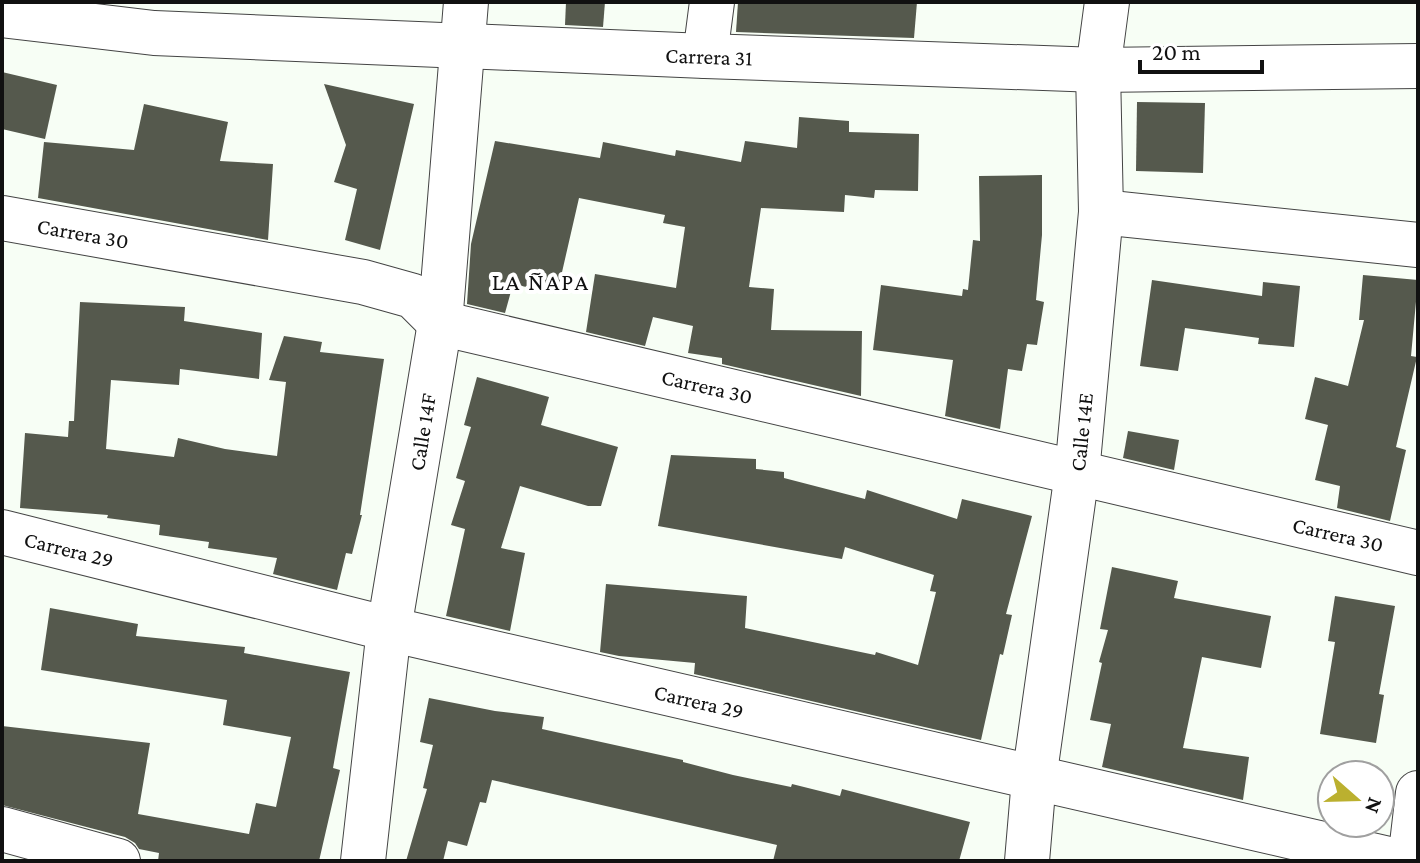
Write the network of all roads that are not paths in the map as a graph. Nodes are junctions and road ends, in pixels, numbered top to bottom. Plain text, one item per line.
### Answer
1 (466, 2) edge
2 (712, 2) edge
3 (1107, 2) edge
4 (2, 15) edge
5 (157, 18) edge
6 (461, 47) junction
7 (705, 56) junction
8 (1418, 66) edge
9 (1098, 70) junction
10 (1101, 212) junction
11 (2, 218) edge
12 (1418, 245) edge
13 (440, 323) junction
14 (1077, 473) junction
15 (2, 532) edge
16 (1418, 553) edge
17 (389, 629) junction
18 (1034, 779) junction
19 (1418, 793) edge
20 (2, 829) edge
21 (118, 861) edge
22 (363, 861) edge
23 (1027, 861) edge
24 (1397, 861) edge
25 (1410, 861) edge

1 - 6 street, Calle 14F
2 - 7 street
3 - 9 street, Calle 14E
4 - 5 street, Carrera 31
5 - 6 street, Carrera 31
6 - 7 street, Carrera 31
6 - 13 street, Calle 14F
7 - 9 street, Carrera 31
8 - 9 street, Carrera 31
9 - 10 street, Calle 14E
10 - 12 street
10 - 14 street, Calle 14E
11 - 13 street, Carrera 30
13 - 14 street, Carrera 30
13 - 17 street, Calle 14F
14 - 16 street, Carrera 30
14 - 18 street, Calle 14E
15 - 17 street, Carrera 29
17 - 18 street, Carrera 29
17 - 22 street, Calle 14F
18 - 23 street, Calle 14E
18 - 24 street, Carrera 29
19 - 25 street
20 - 21 street

